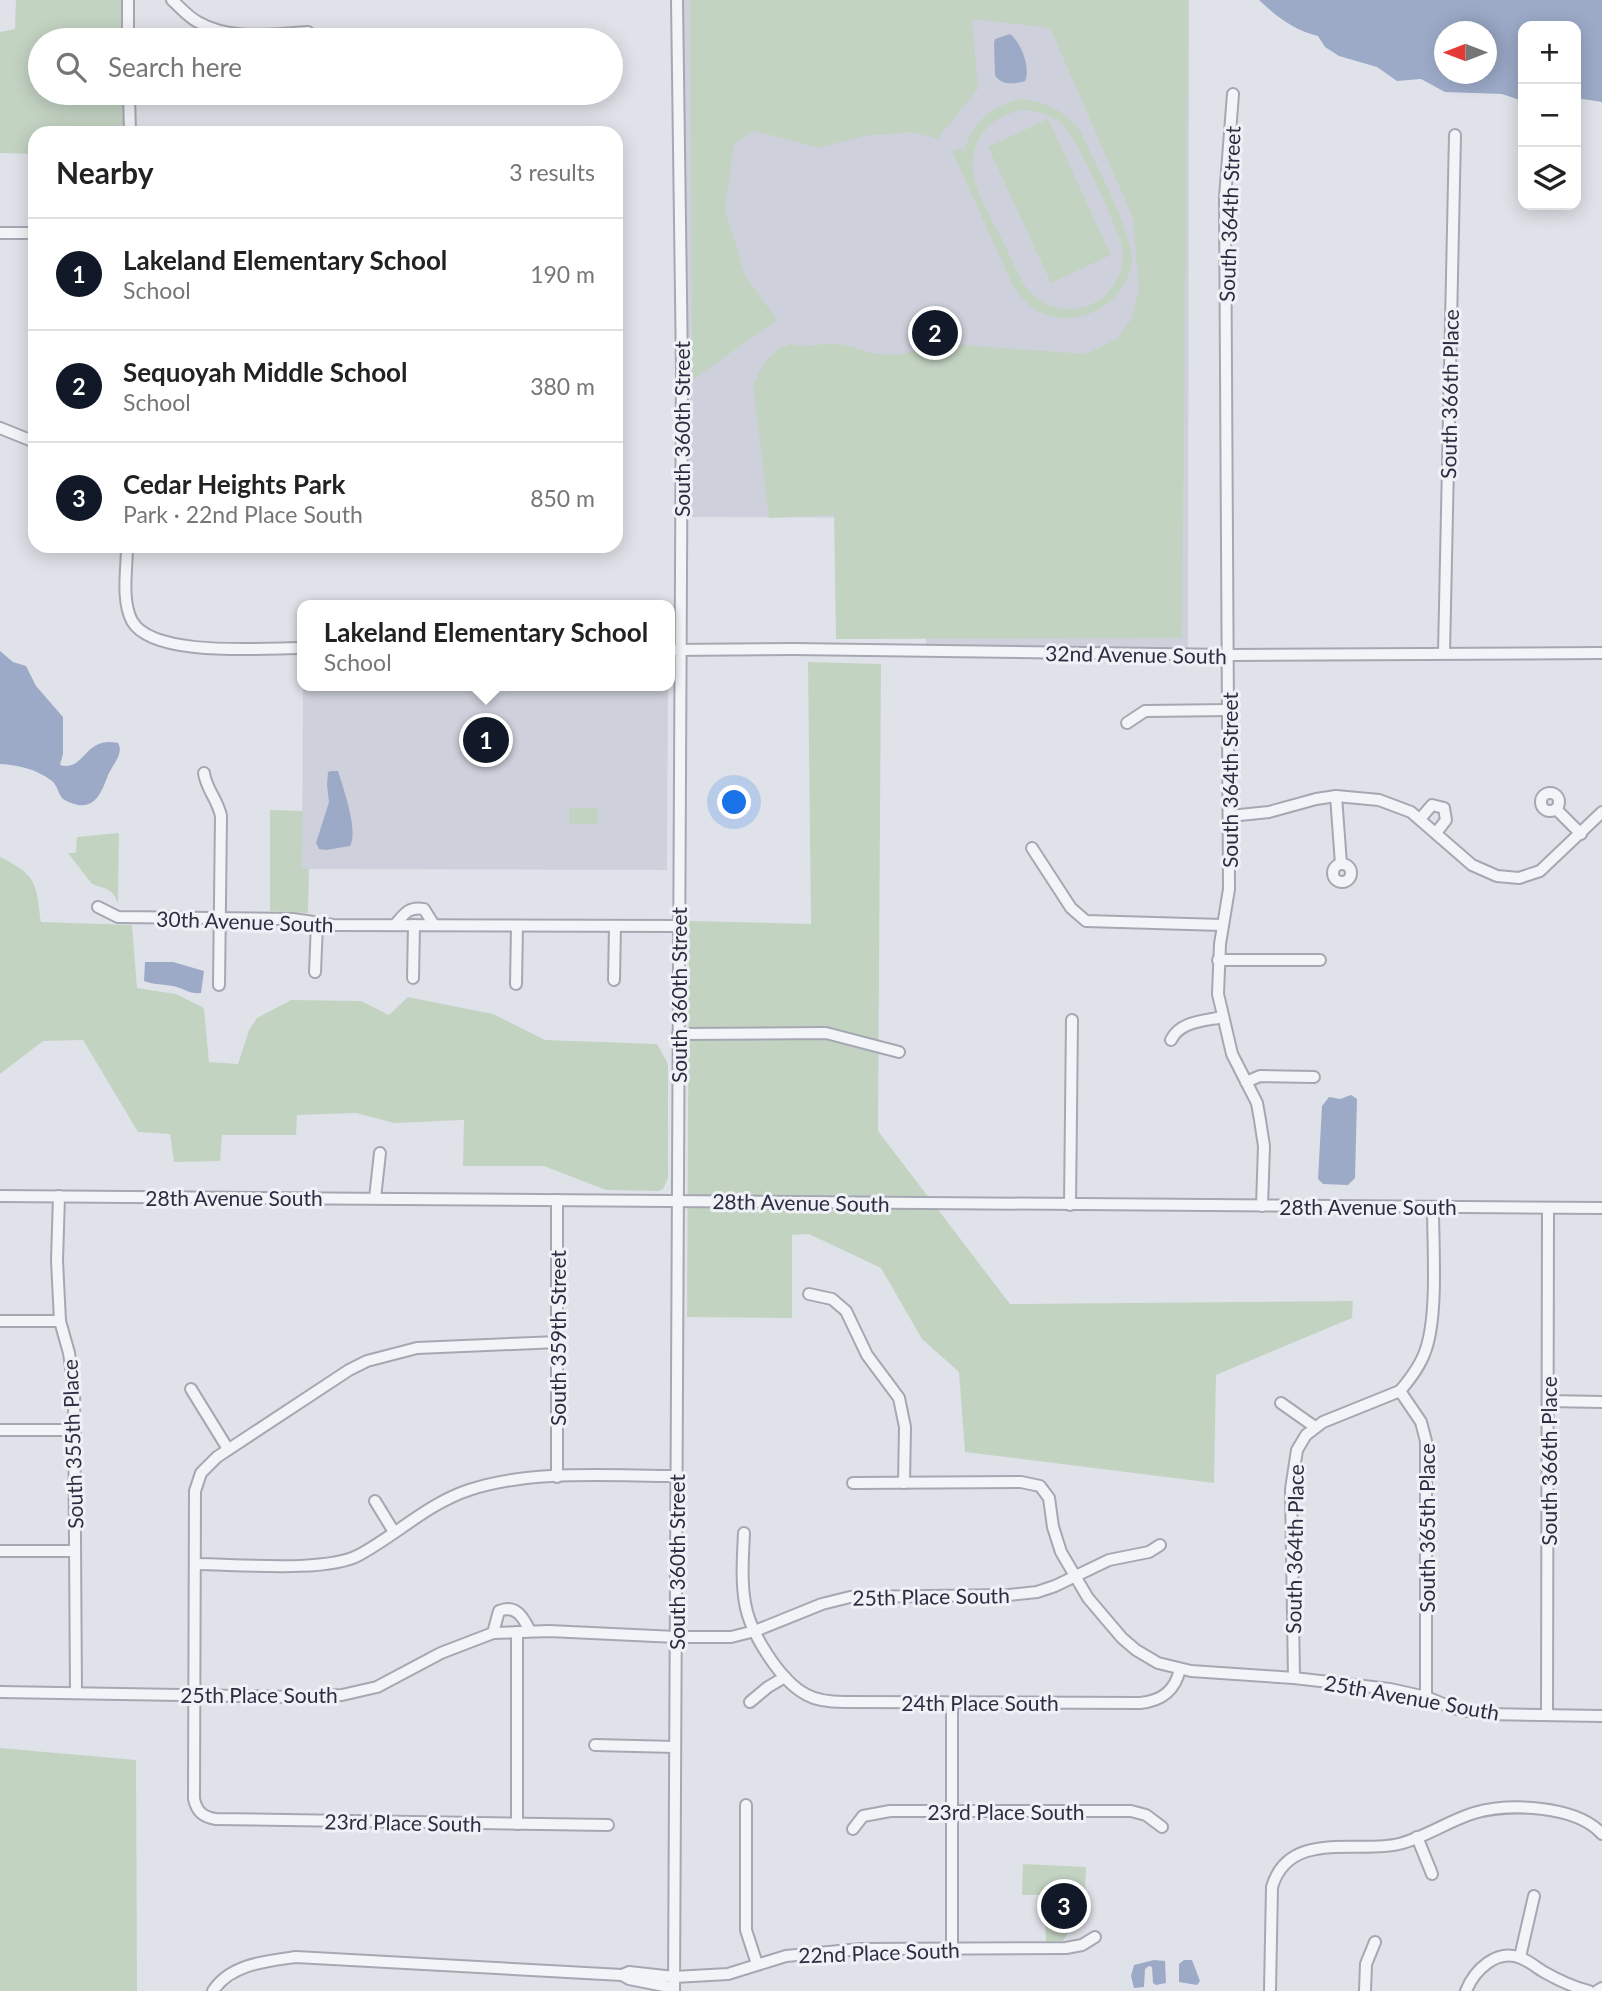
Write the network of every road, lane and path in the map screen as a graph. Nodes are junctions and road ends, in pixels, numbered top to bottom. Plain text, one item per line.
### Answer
1 (128, 0) edge
2 (172, 0) edge
3 (677, 0) edge
4 (128, 28) edge
5 (213, 28) edge
6 (1233, 94) dead end
7 (129, 105) edge
8 (130, 126) edge
9 (1455, 135) dead end
10 (0, 233) edge
11 (28, 233) edge
12 (0, 428) edge
13 (28, 439) edge
14 (127, 553) edge
15 (297, 648) edge
16 (675, 650) edge
17 (1444, 653) junction
18 (1602, 653) edge
19 (1228, 655) junction
20 (1229, 710) junction
21 (1127, 723) dead end
22 (204, 773) dead end
23 (1336, 796) junction
24 (1556, 809) dead end
25 (1602, 813) edge
26 (1230, 816) junction
27 (1420, 819) junction
28 (1436, 833) junction
29 (1581, 834) junction
30 (1032, 848) dead end
31 (1341, 864) dead end
32 (98, 906) dead end
33 (220, 918) junction
34 (317, 923) junction
35 (395, 925) junction
36 (414, 925) junction
37 (434, 925) junction
38 (1222, 925) junction
39 (517, 926) junction
40 (615, 926) junction
41 (678, 926) junction
42 (1218, 960) junction
43 (1320, 960) dead end
44 (315, 972) dead end
45 (413, 978) dead end
46 (614, 980) dead end
47 (516, 984) dead end
48 (219, 985) dead end
49 (1223, 1017) junction
50 (1072, 1020) dead end
51 (678, 1034) junction
52 (1171, 1040) dead end
53 (899, 1052) dead end
54 (1314, 1077) dead end
55 (1246, 1082) junction
56 (380, 1153) dead end
57 (0, 1196) edge
58 (59, 1196) junction
59 (375, 1198) junction
60 (557, 1200) junction
61 (678, 1201) junction
62 (1070, 1205) junction
63 (1262, 1206) junction
64 (1433, 1207) junction
65 (1548, 1208) junction
66 (1602, 1208) edge
67 (809, 1294) dead end
68 (0, 1321) edge
69 (60, 1321) junction
70 (558, 1342) junction
71 (191, 1389) dead end
72 (1400, 1391) junction
73 (1548, 1401) junction
74 (1602, 1402) edge
75 (1282, 1404) dead end
76 (1315, 1427) junction
77 (0, 1430) edge
78 (75, 1430) junction
79 (228, 1449) junction
80 (557, 1476) junction
81 (676, 1476) junction
82 (853, 1483) dead end
83 (904, 1483) junction
84 (375, 1501) dead end
85 (394, 1532) junction
86 (744, 1533) dead end
87 (1160, 1545) dead end
88 (0, 1551) edge
89 (75, 1551) junction
90 (195, 1564) junction
91 (1075, 1577) junction
92 (530, 1631) junction
93 (755, 1631) junction
94 (517, 1632) junction
95 (494, 1633) junction
96 (676, 1637) junction
97 (1180, 1669) junction
98 (785, 1677) junction
99 (1294, 1678) junction
100 (0, 1692) edge
101 (76, 1693) junction
102 (194, 1694) junction
103 (1426, 1697) junction
104 (750, 1702) dead end
105 (952, 1702) junction
106 (1547, 1715) junction
107 (1602, 1716) edge
108 (595, 1745) dead end
109 (675, 1747) junction
110 (746, 1805) dead end
111 (951, 1811) junction
112 (517, 1824) junction
113 (608, 1825) dead end
114 (1162, 1827) dead end
115 (1600, 1828) edge
116 (853, 1829) dead end
117 (1417, 1837) junction
118 (1432, 1874) dead end
119 (1534, 1896) dead end
120 (1095, 1937) dead end
121 (1375, 1942) dead end
122 (952, 1948) junction
123 (1520, 1957) junction
124 (757, 1964) junction
125 (674, 1985) edge
126 (213, 1991) edge
127 (1270, 1991) edge
128 (1364, 1991) edge
129 (1466, 1991) edge
130 (1589, 1991) edge

1 - 4 street
2 - 5 street
3 - 16 street, South 360th Street
6 - 19 street, South 364th Street
7 - 8 street
9 - 17 street, South 366th Place
10 - 11 street
12 - 13 street
14 - 15 street
16 - 19 street, 32nd Avenue South
16 - 41 street, South 360th Street
17 - 18 street, 32nd Avenue South
17 - 19 street, 32nd Avenue South
19 - 20 street, South 364th Street
20 - 21 street
20 - 26 street, South 364th Street
22 - 33 street
23 - 26 street
23 - 27 street
23 - 31 street
24 - 29 street
25 - 29 street
26 - 38 street, South 364th Street
27 - 28 street
27 - 28 street
28 - 29 street
30 - 38 street
32 - 33 street, 30th Avenue South
33 - 34 street, 30th Avenue South
33 - 48 street
34 - 35 street, 30th Avenue South
34 - 44 street
35 - 36 street, 30th Avenue South
35 - 37 street
36 - 37 street, 30th Avenue South
36 - 45 street
37 - 39 street, 30th Avenue South
38 - 42 street, South 364th Street
39 - 40 street, 30th Avenue South
39 - 47 street
40 - 41 street, 30th Avenue South
40 - 46 street
41 - 51 street, South 360th Street
42 - 43 street
42 - 49 street, South 364th Street
49 - 52 street
49 - 55 street, South 364th Street
50 - 62 street
51 - 53 street
51 - 61 street, South 360th Street
54 - 55 street
55 - 63 street, South 364th Street
56 - 59 street
57 - 58 street, 28th Avenue South
58 - 59 street, 28th Avenue South
58 - 69 street, South 355th Place
59 - 60 street, 28th Avenue South
60 - 61 street, 28th Avenue South
60 - 70 street, South 359th Street
61 - 62 street, 28th Avenue South
61 - 81 street, South 360th Street
62 - 63 street, 28th Avenue South
63 - 64 street, 28th Avenue South
64 - 65 street, 28th Avenue South
64 - 72 street
65 - 66 street, 28th Avenue South
65 - 73 street, South 366th Place
67 - 83 street
68 - 69 street
69 - 78 street, South 355th Place
70 - 79 street
70 - 80 street, South 359th Street
71 - 79 street
72 - 76 street
72 - 103 street, South 365th Place
73 - 74 street
73 - 106 street, South 366th Place
75 - 76 street
76 - 99 street, South 364th Place
77 - 78 street
78 - 89 street, South 355th Place
79 - 90 street
80 - 81 street
80 - 85 street
81 - 96 street, South 360th Street
82 - 83 street
83 - 91 street, 25th Avenue South
84 - 85 street
85 - 90 street
86 - 93 street, 24th Place South
87 - 91 street, 25th Place South
88 - 89 street
89 - 101 street, South 355th Place
90 - 102 street
91 - 93 street, 25th Place South
91 - 97 street, 25th Avenue South
92 - 94 street, 25th Place South
92 - 95 street
92 - 96 street, 25th Place South
93 - 96 street, 25th Place South
93 - 98 street, 24th Place South
94 - 95 street, 25th Place South
94 - 112 street
95 - 102 street, 25th Place South
96 - 109 street, South 360th Street
97 - 99 street, 25th Avenue South
97 - 105 street, 24th Place South
98 - 104 street
98 - 105 street, 24th Place South
99 - 103 street, 25th Avenue South
100 - 101 street, 25th Place South
101 - 102 street, 25th Place South
102 - 112 street, 23rd Place South
103 - 106 street, 25th Avenue South
105 - 111 street
106 - 107 street, 25th Avenue South
108 - 109 street
109 - 125 street, South 360th Street
110 - 124 street
111 - 114 street, 23rd Place South
111 - 116 street, 23rd Place South
111 - 122 street
112 - 113 street, 23rd Place South
115 - 117 street
117 - 118 street
117 - 127 street
119 - 123 street
120 - 122 street, 22nd Place South
121 - 128 street
122 - 124 street, 22nd Place South
123 - 129 street
123 - 130 street
124 - 125 street, 22nd Place South
125 - 126 street, 22nd Place South

